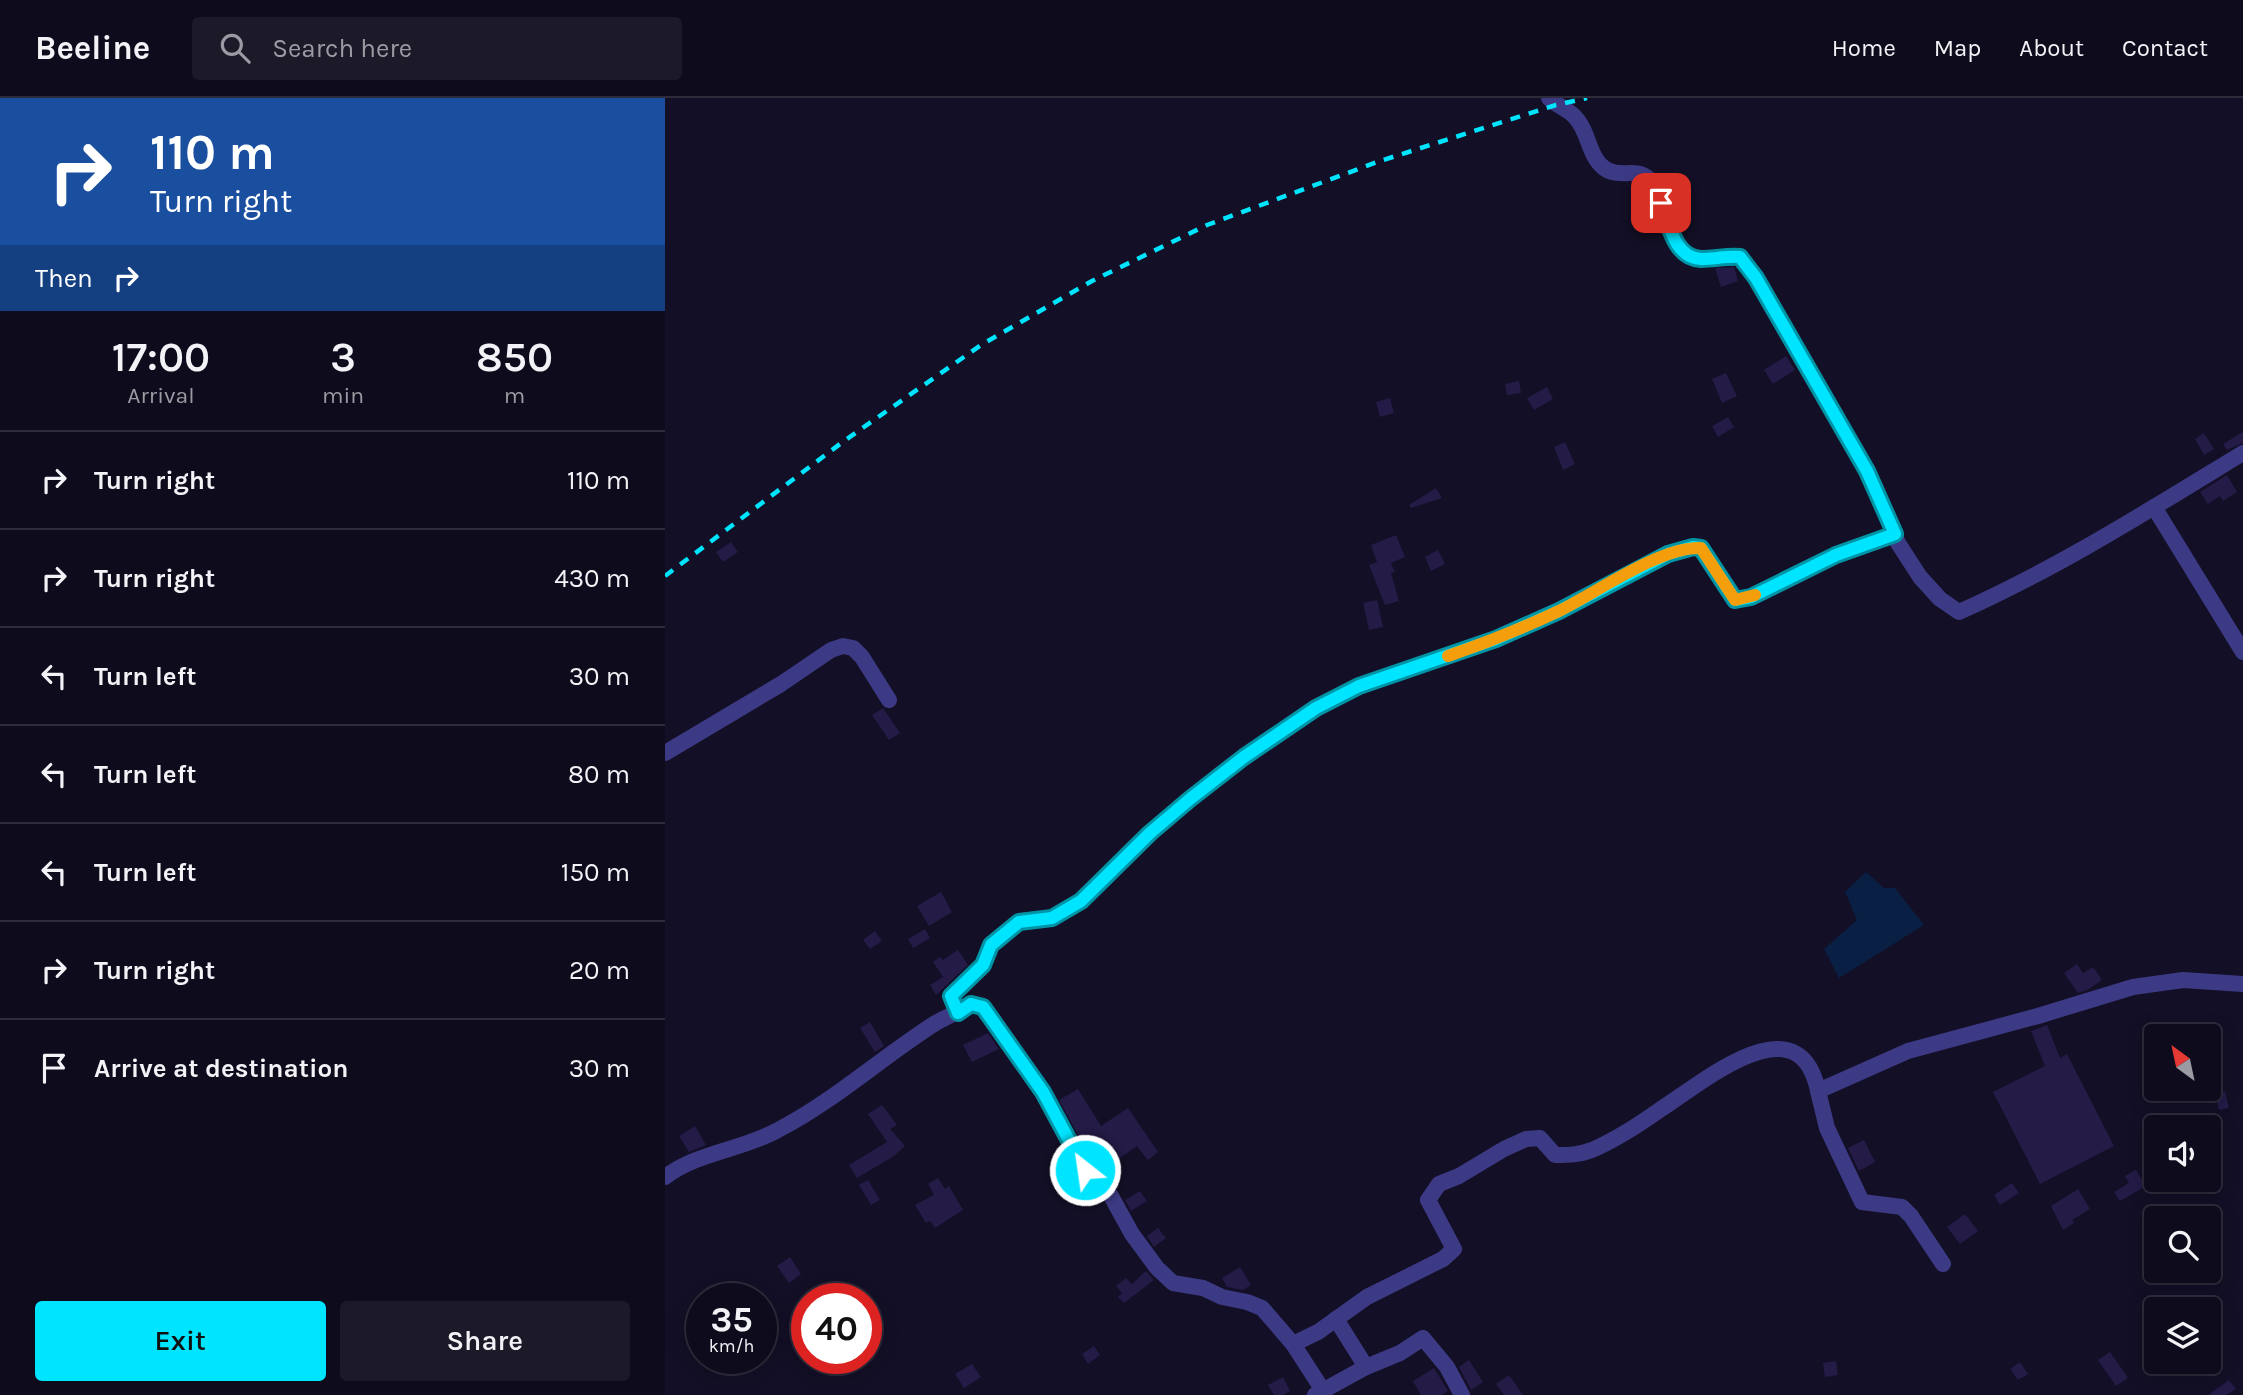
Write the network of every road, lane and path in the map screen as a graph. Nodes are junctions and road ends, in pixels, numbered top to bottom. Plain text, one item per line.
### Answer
1 (1549, 98) edge
2 (2243, 453) edge
3 (2154, 507) junction
4 (1895, 534) junction
5 (2243, 652) edge
6 (889, 700) dead end
7 (668, 745) edge
8 (2243, 984) edge
9 (958, 1013) junction
10 (1818, 1091) junction
11 (665, 1177) edge
12 (1943, 1264) dead end
13 (1336, 1319) junction
14 (1293, 1344) junction
15 (1366, 1367) junction
16 (1320, 1394) edge
17 (1462, 1395) edge

1 - 4 street
2 - 3 street
3 - 4 street
3 - 5 street
4 - 9 street
6 - 7 street
8 - 10 street
9 - 11 street
9 - 14 street
10 - 12 street
10 - 13 street
13 - 14 street
13 - 15 street
14 - 16 street
15 - 16 street
15 - 17 street

